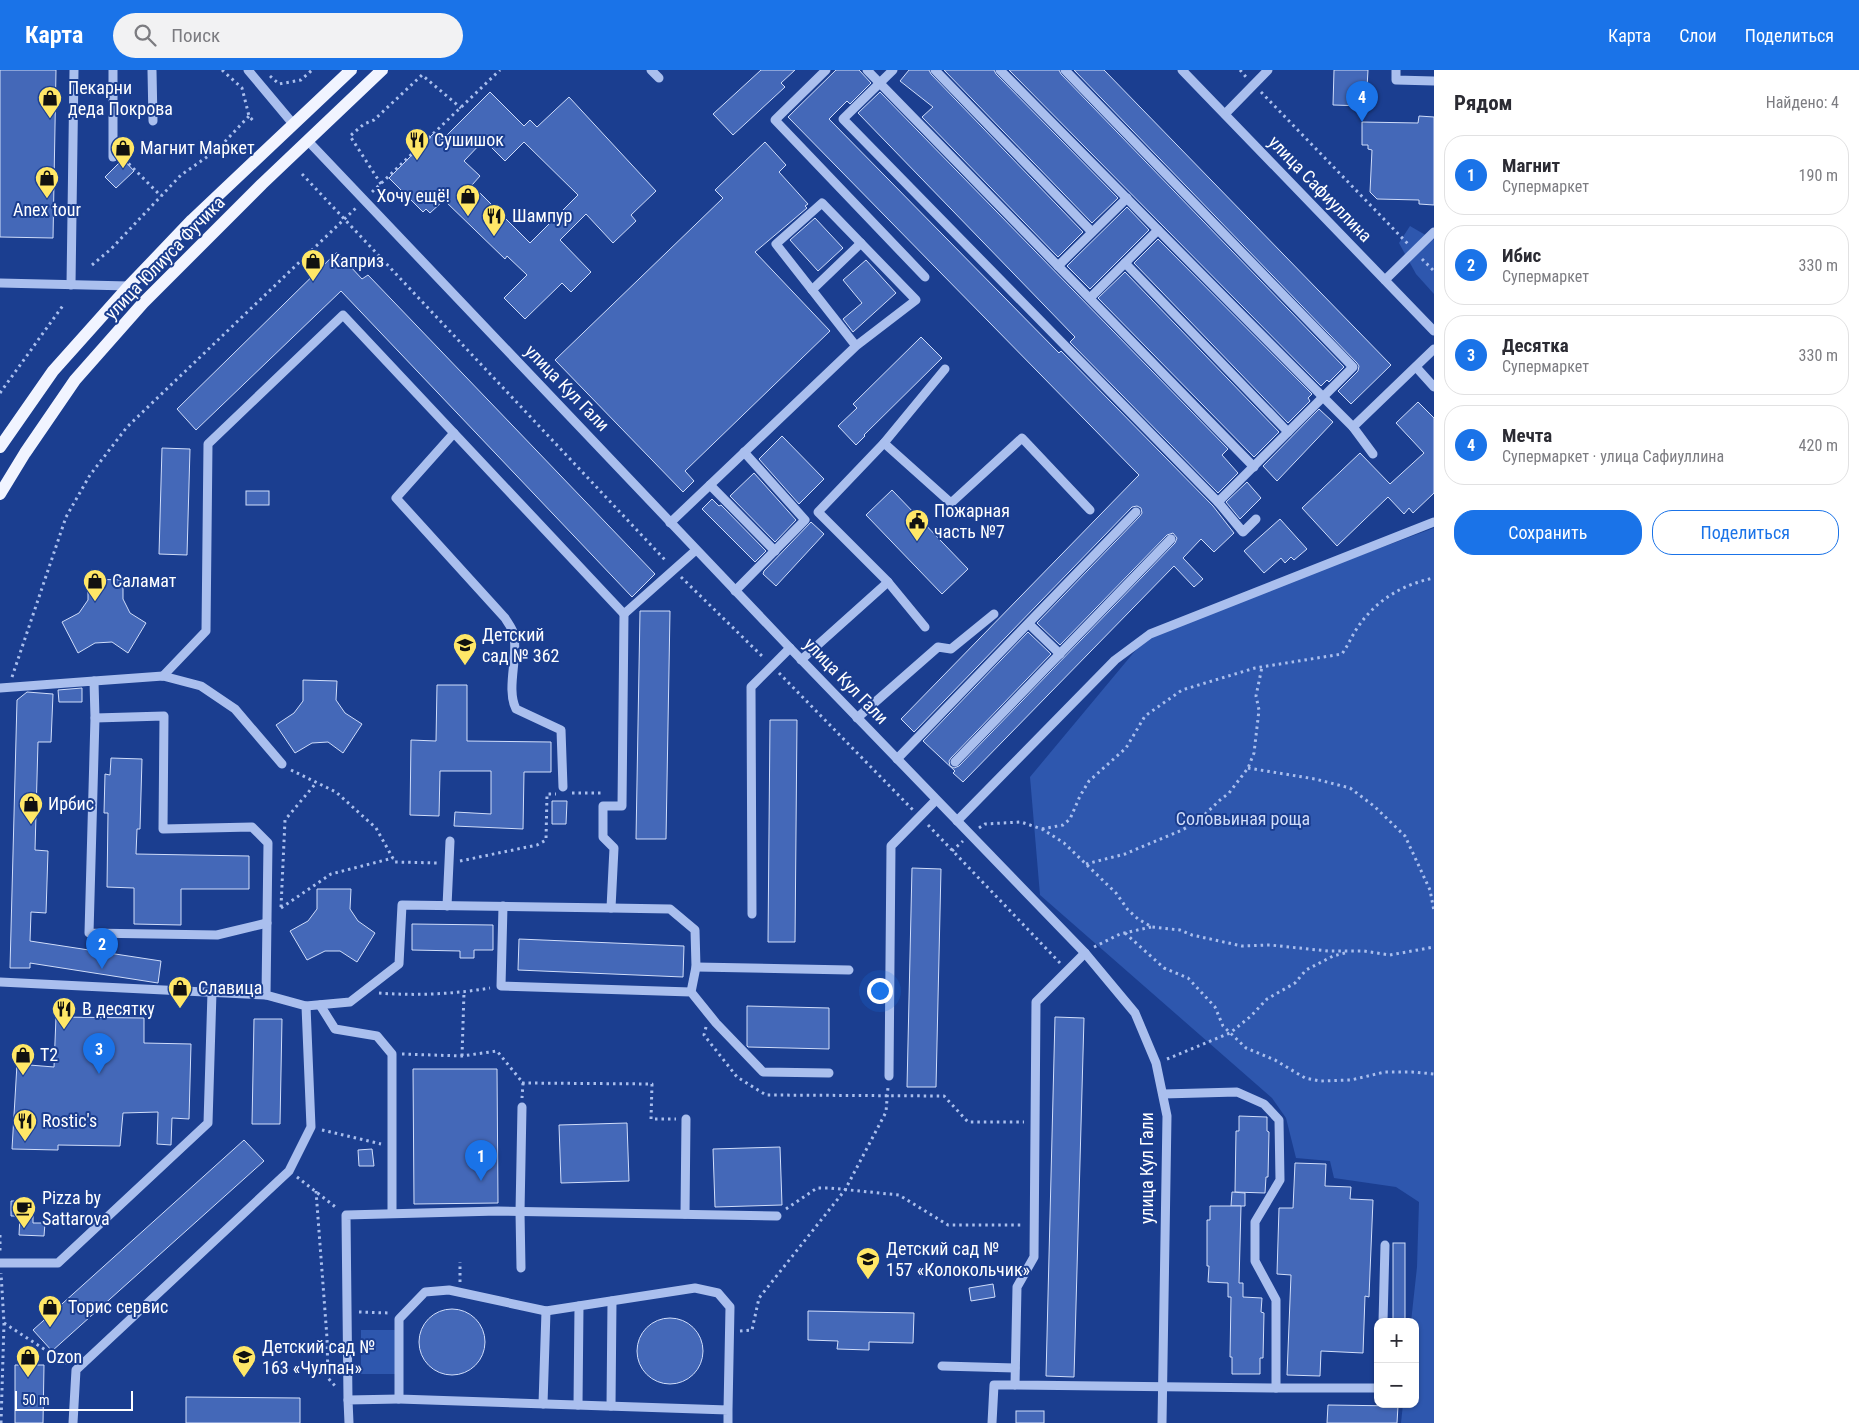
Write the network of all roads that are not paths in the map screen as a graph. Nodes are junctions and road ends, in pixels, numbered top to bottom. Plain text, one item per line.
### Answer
1 (74, 70) edge
2 (113, 70) edge
3 (248, 70) edge
4 (351, 70) edge
5 (382, 70) edge
6 (651, 70) edge
7 (826, 70) edge
8 (868, 70) edge
9 (893, 70) edge
10 (935, 70) edge
11 (1000, 70) edge
12 (1065, 70) edge
13 (1182, 70) edge
14 (1268, 70) edge
15 (1396, 70) edge
16 (152, 71) edge
17 (659, 78) dead end
18 (1434, 80) edge
19 (880, 83) junction
20 (1225, 114) junction
21 (153, 121) dead end
22 (294, 124) junction
23 (308, 141) junction
24 (116, 155) road end
25 (1127, 198) junction
26 (1158, 230) junction
27 (1092, 232) junction
28 (1434, 232) edge
29 (861, 243) junction
30 (1125, 262) junction
31 (1058, 266) junction
32 (925, 277) dead end
33 (1385, 280) junction
34 (0, 283) edge
35 (70, 285) junction
36 (128, 286) junction
37 (812, 290) junction
38 (1090, 298) junction
39 (1434, 331) edge
40 (856, 346) junction
41 (1434, 350) edge
42 (1416, 367) junction
43 (945, 368) dead end
44 (1434, 387) edge
45 (1323, 397) junction
46 (1353, 427) junction
47 (1288, 432) junction
48 (454, 433) junction
49 (884, 443) junction
50 (0, 447) edge
51 (744, 452) junction
52 (1373, 454) dead end
53 (1254, 467) junction
54 (710, 485) junction
55 (0, 494) edge
56 (1218, 502) junction
57 (1090, 510) dead end
58 (1136, 512) dead end
59 (1256, 519) dead end
60 (1434, 522) edge
61 (670, 523) junction
62 (1170, 539) dead end
63 (696, 550) junction
64 (775, 550) junction
65 (888, 582) junction
66 (735, 591) junction
67 (624, 614) junction
68 (994, 614) dead end
69 (1029, 624) junction
70 (926, 627) dead end
71 (790, 648) junction
72 (1060, 654) junction
73 (801, 660) junction
74 (163, 676) junction
75 (94, 681) junction
76 (4, 688) edge
77 (95, 718) junction
78 (857, 718) junction
79 (897, 759) junction
80 (955, 762) dead end
81 (282, 764) road end
82 (563, 787) dead end
83 (936, 800) junction
84 (957, 822) junction
85 (450, 841) dead end
86 (447, 906) junction
87 (503, 906) junction
88 (611, 908) junction
89 (752, 914) dead end
90 (267, 923) junction
91 (1086, 953) junction
92 (696, 966) junction
93 (849, 970) dead end
94 (0, 982) edge
95 (212, 992) junction
96 (690, 992) junction
97 (266, 995) junction
98 (320, 1005) junction
99 (306, 1006) junction
100 (829, 1073) dead end
101 (889, 1076) road end
102 (1163, 1094) junction
103 (522, 1107) road end
104 (686, 1119) road end
105 (520, 1212) junction
106 (392, 1213) junction
107 (685, 1214) junction
108 (777, 1216) road end
109 (1385, 1245) dead end
110 (0, 1264) edge
111 (521, 1268) dead end
112 (612, 1301) junction
113 (579, 1306) junction
114 (546, 1311) junction
115 (1383, 1318) edge
116 (942, 1366) dead end
117 (1015, 1368) junction
118 (1015, 1385) junction
119 (1163, 1387) junction
120 (1276, 1388) junction
121 (1374, 1388) edge
122 (399, 1399) junction
123 (348, 1400) junction
124 (543, 1404) junction
125 (578, 1405) junction
126 (611, 1406) junction
127 (728, 1410) junction
128 (73, 1423) edge
129 (349, 1423) edge
130 (728, 1423) edge
131 (992, 1423) edge
132 (1162, 1423) edge

1 - 35 street
2 - 24 street
3 - 22 street, улица Кул Гали
4 - 22 main road, улица Юлиуса Фучика
5 - 23 main road, улица Юлиуса Фучика
6 - 17 street
7 - 32 street
8 - 19 street
9 - 19 street
10 - 27 street
11 - 25 street
12 - 45 street
13 - 20 street, улица Сафиуллина
14 - 20 street
15 - 18 street
16 - 21 street
19 - 31 street
19 - 56 street
20 - 33 street, улица Сафиуллина
22 - 23 main road, улица Кул Гали
22 - 36 main road, улица Юлиуса Фучика
23 - 55 main road, улица Юлиуса Фучика
23 - 61 street, улица Кул Гали
25 - 26 street
25 - 27 street
26 - 30 street
26 - 45 street
27 - 31 street
28 - 33 street
29 - 37 street
29 - 37 street
29 - 40 street
30 - 38 street
30 - 47 street
31 - 38 street
33 - 39 street, улица Сафиуллина
34 - 35 street
35 - 36 street
36 - 50 main road, улица Юлиуса Фучика
37 - 40 street
38 - 53 street
40 - 51 street
41 - 42 street
42 - 44 street
42 - 46 street
43 - 49 street
45 - 46 street
45 - 47 street
46 - 52 street
47 - 53 street
48 - 67 street
48 - 74 street
48 - 82 street
49 - 57 street
49 - 65 street
51 - 54 street
51 - 64 street
53 - 56 street
54 - 61 street
54 - 64 street
56 - 59 street
58 - 69 street
60 - 84 street
61 - 63 street, улица Кул Гали
62 - 72 street
63 - 66 street, улица Кул Гали
63 - 67 street
64 - 66 street
65 - 70 street
65 - 73 street
66 - 71 street, улица Кул Гали
67 - 88 street
68 - 78 street
69 - 72 street
69 - 79 street
71 - 73 street, улица Кул Гали
71 - 89 street
72 - 80 street
73 - 78 street, улица Кул Гали
74 - 75 street
74 - 81 street
75 - 76 street
75 - 77 street
77 - 90 street
77 - 90 street
78 - 79 street, улица Кул Гали
79 - 83 street, улица Кул Гали
83 - 84 street, улица Кул Гали
83 - 101 street
84 - 91 street, улица Кул Гали
85 - 86 street
86 - 87 street
86 - 98 street
87 - 88 street
87 - 96 street
88 - 92 street
90 - 97 street
91 - 102 street, улица Кул Гали
91 - 117 street
92 - 93 street
92 - 96 street
94 - 95 street
95 - 97 street
95 - 110 street
96 - 100 street
97 - 99 street
98 - 99 street
98 - 106 street
99 - 128 street
102 - 119 street, улица Кул Гали
102 - 120 street
103 - 105 street
104 - 107 street
105 - 106 street
105 - 107 street
105 - 111 street
106 - 123 street
107 - 108 street
109 - 115 street
112 - 113 street
112 - 126 street
112 - 127 street
113 - 114 street
113 - 125 street
114 - 122 street
114 - 124 street
116 - 117 street
117 - 118 street
118 - 119 street
118 - 131 street
119 - 120 street
119 - 132 street, улица Кул Гали
120 - 121 street
122 - 123 street
122 - 124 street
123 - 129 street
124 - 125 street
125 - 126 street
126 - 127 street
127 - 130 street

